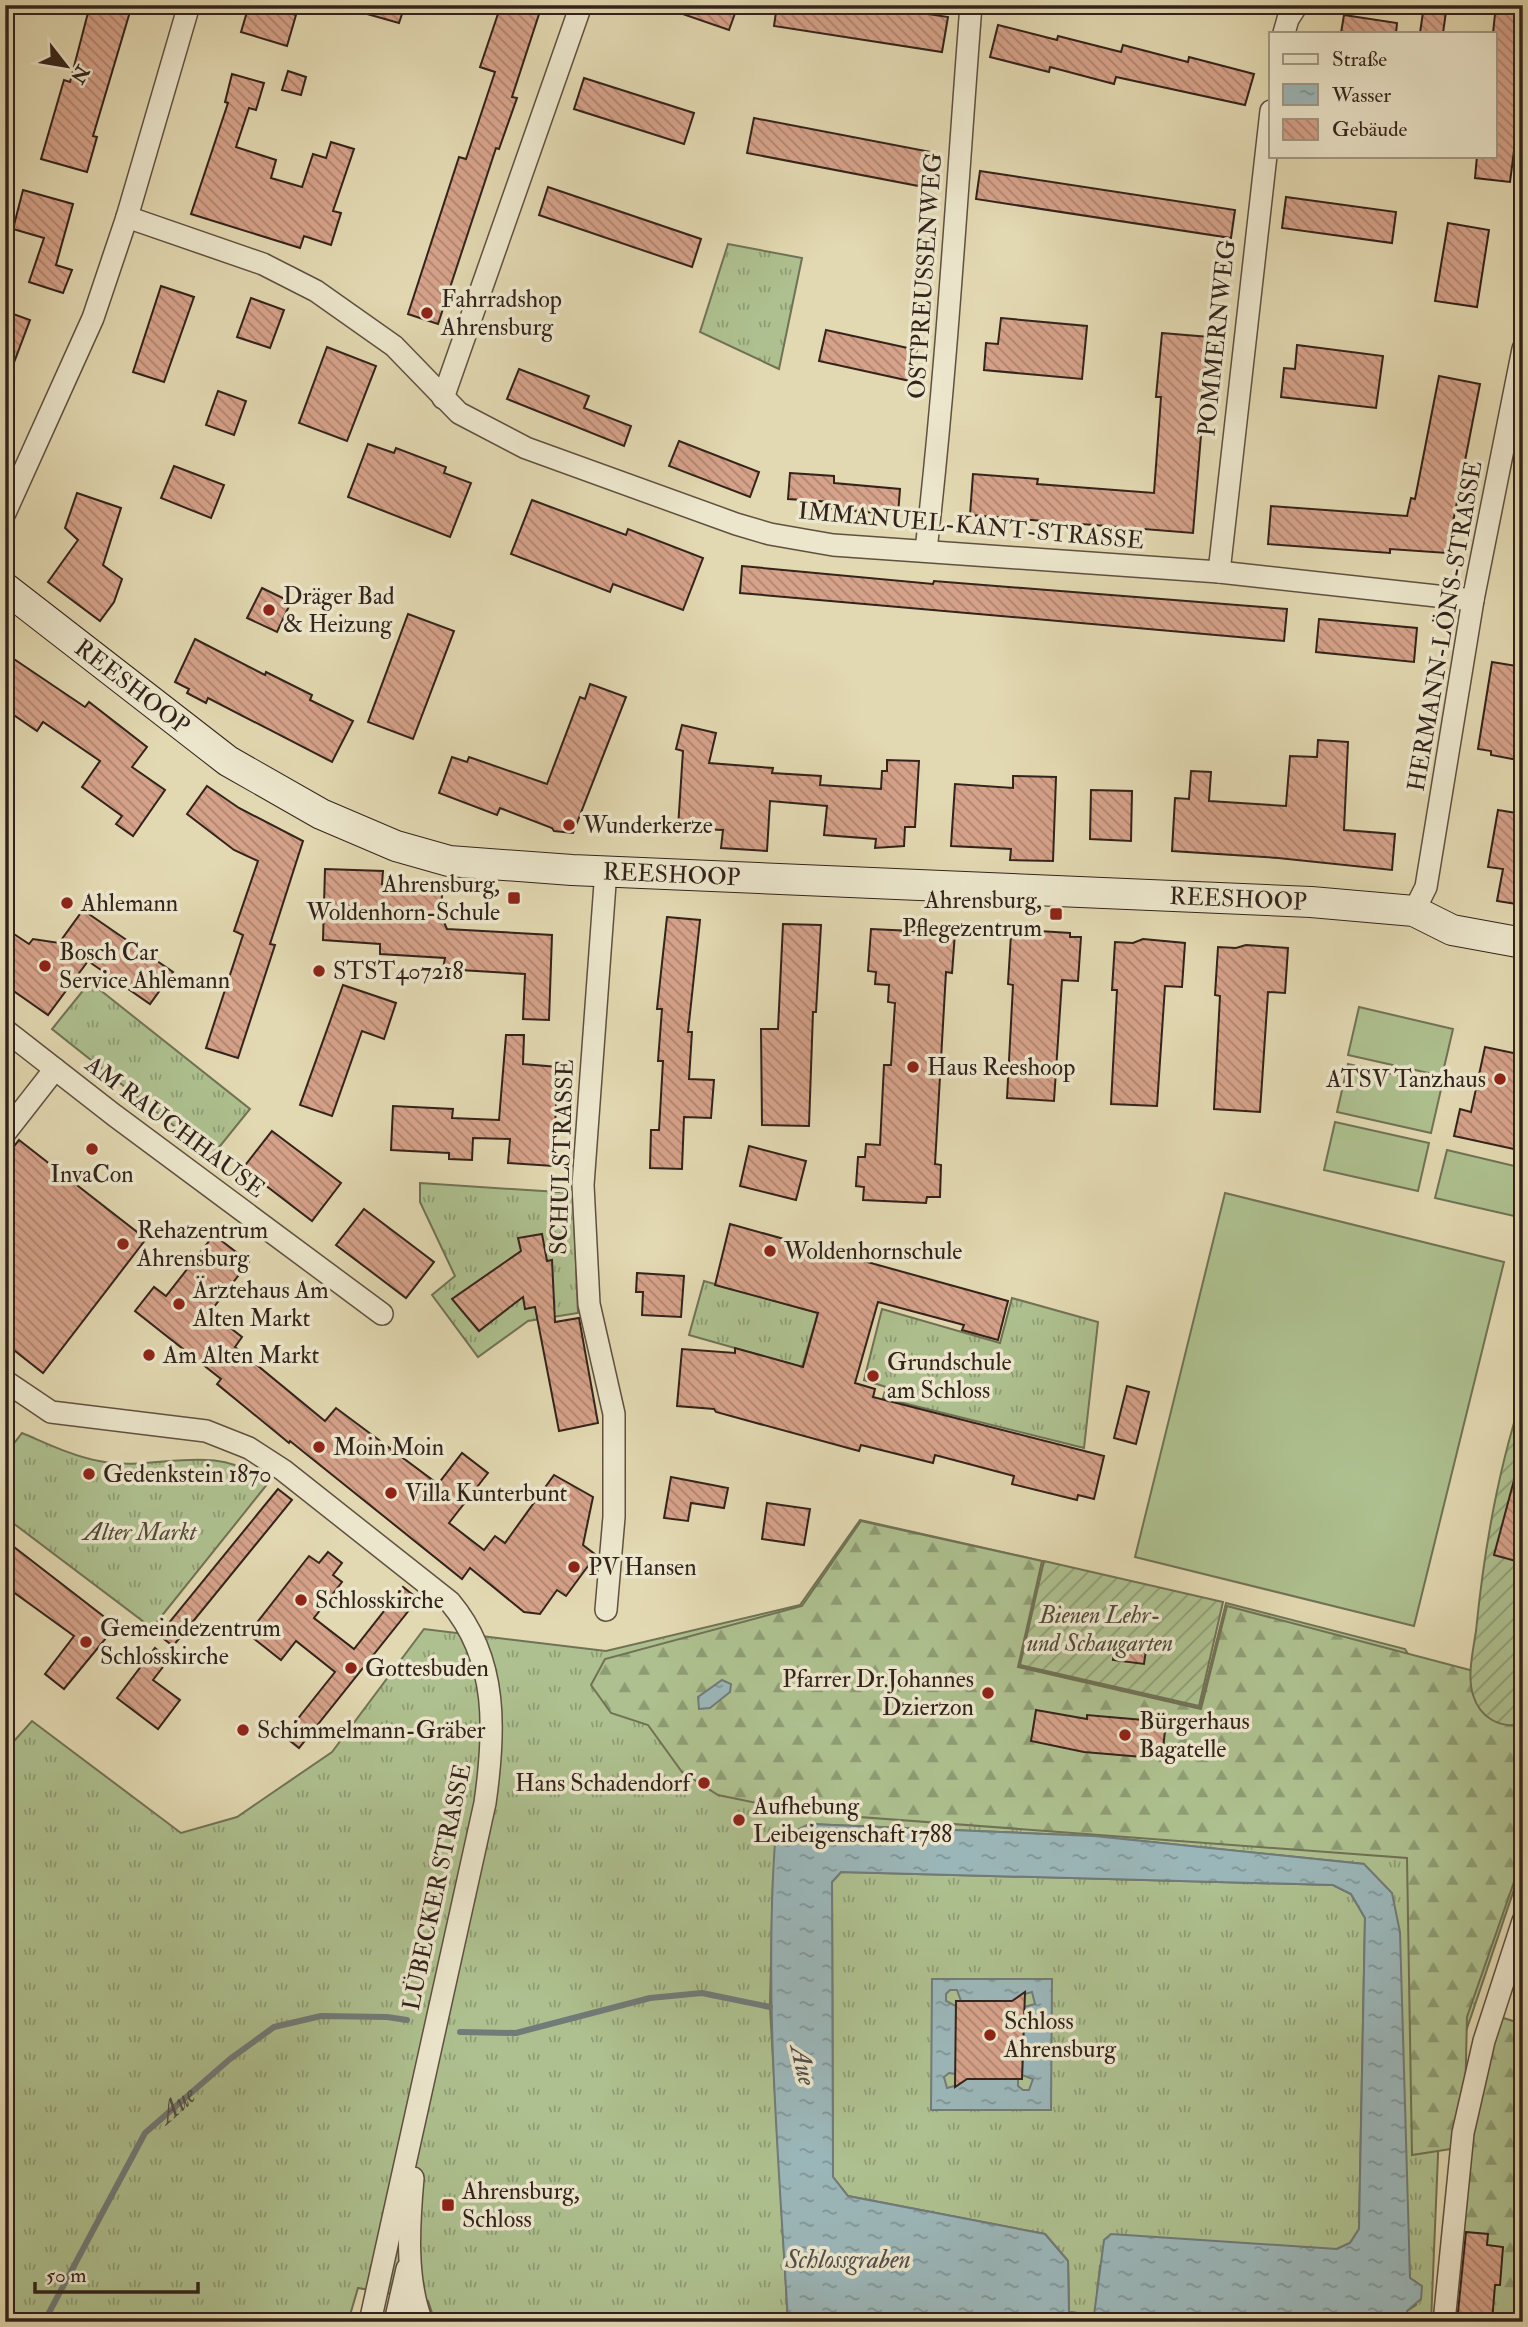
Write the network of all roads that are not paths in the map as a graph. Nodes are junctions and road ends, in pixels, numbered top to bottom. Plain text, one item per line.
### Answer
1 (188, 5) edge
2 (581, 5) edge
3 (971, 5) edge
4 (1297, 5) edge
5 (1284, 32) edge
6 (1269, 129) edge
7 (127, 217) junction
8 (1523, 349) edge
9 (443, 398) junction
10 (5, 513) edge
11 (926, 551) junction
12 (1219, 572) junction
13 (5, 588) edge
14 (1473, 600) junction
15 (606, 870) junction
16 (1417, 911) junction
17 (1523, 928) edge
18 (1523, 943) edge
19 (5, 1030) edge
20 (55, 1069) junction
21 (5, 1133) edge
22 (382, 1314) dead end
23 (5, 1381) edge
24 (606, 1610) dead end
25 (1523, 1921) edge
26 (419, 2110) junction
27 (410, 2254) junction
28 (370, 2322) edge
29 (395, 2322) edge
30 (422, 2322) edge
31 (1444, 2322) edge

1 - 7 street
2 - 9 street
3 - 11 street, OSTPREUSSENWEG
4 - 5 street
6 - 12 street, POMMERNWEG
7 - 9 street, IMMANUEL-KANT-STRASSE
7 - 10 street
8 - 14 street, HERMANN-LÖNS-STRASSE
9 - 11 street, IMMANUEL-KANT-STRASSE
11 - 12 street, IMMANUEL-KANT-STRASSE
12 - 14 street, IMMANUEL-KANT-STRASSE
13 - 15 street, REESHOOP
14 - 16 street, HERMANN-LÖNS-STRASSE
15 - 16 street, REESHOOP
15 - 24 street, SCHULSTRASSE
16 - 17 street, REESHOOP
16 - 18 street, REESHOOP
19 - 20 street, AM RAUCHHAUSE
20 - 21 street
20 - 22 street, AM RAUCHHAUSE
23 - 26 street, LÜBECKER STRASSE
25 - 31 street
26 - 27 street, LÜBECKER STRASSE
26 - 28 street, LÜBECKER STRASSE
27 - 29 street, LÜBECKER STRASSE
27 - 30 street, LÜBECKER STRASSE

